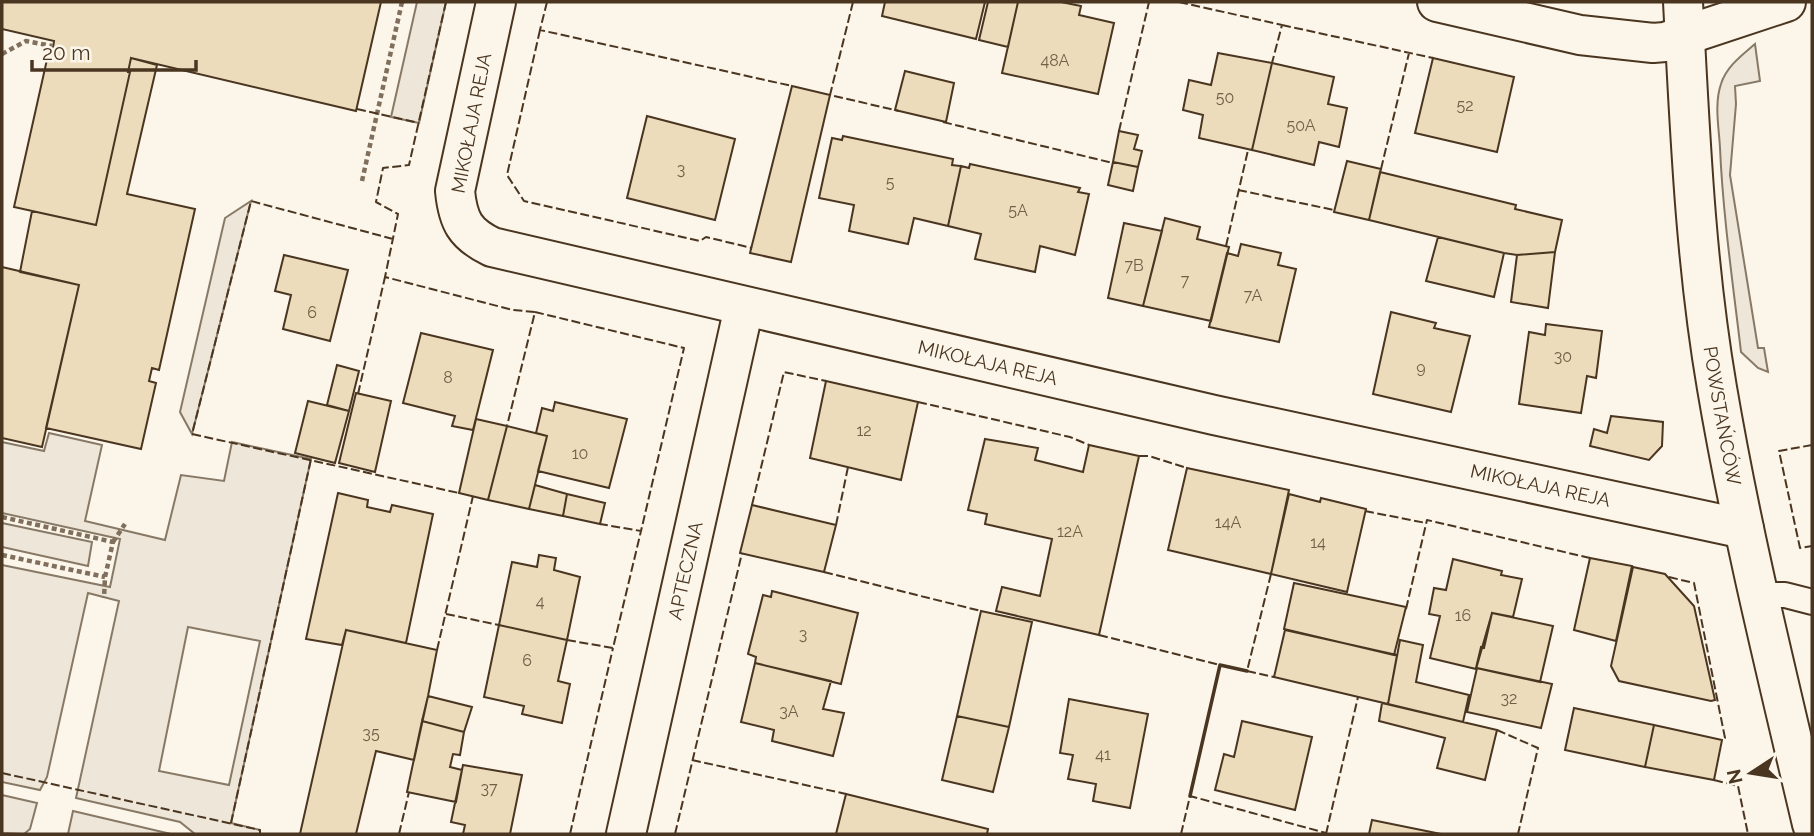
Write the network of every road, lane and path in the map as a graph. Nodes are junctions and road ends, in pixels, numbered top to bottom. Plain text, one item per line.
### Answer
1 (401, 2) edge
2 (496, 2) edge
3 (1437, 2) edge
4 (1786, 2) edge
5 (1684, 19) edge
6 (52, 47) dead end
7 (2, 54) edge
8 (362, 181) dead end
9 (744, 307) junction
10 (2, 517) edge
11 (125, 523) dead end
12 (1744, 529) junction
13 (113, 542) junction
14 (2, 555) edge
15 (105, 577) junction
16 (1759, 595) junction
17 (104, 598) dead end
18 (1812, 602) edge
19 (1812, 824) edge
20 (626, 834) edge

1 - 8 path
2 - 9 street, MIKOŁAJA REJA
3 - 5 street
4 - 5 street
5 - 12 street, POWSTAŃCÓW
6 - 7 path
9 - 12 street, MIKOŁAJA REJA
9 - 20 street, APTECZNA
10 - 13 path
11 - 13 path
12 - 16 street, POWSTAŃCÓW
13 - 15 path
14 - 15 path
15 - 17 path
16 - 18 lane
16 - 19 street, POWSTAŃCÓW

